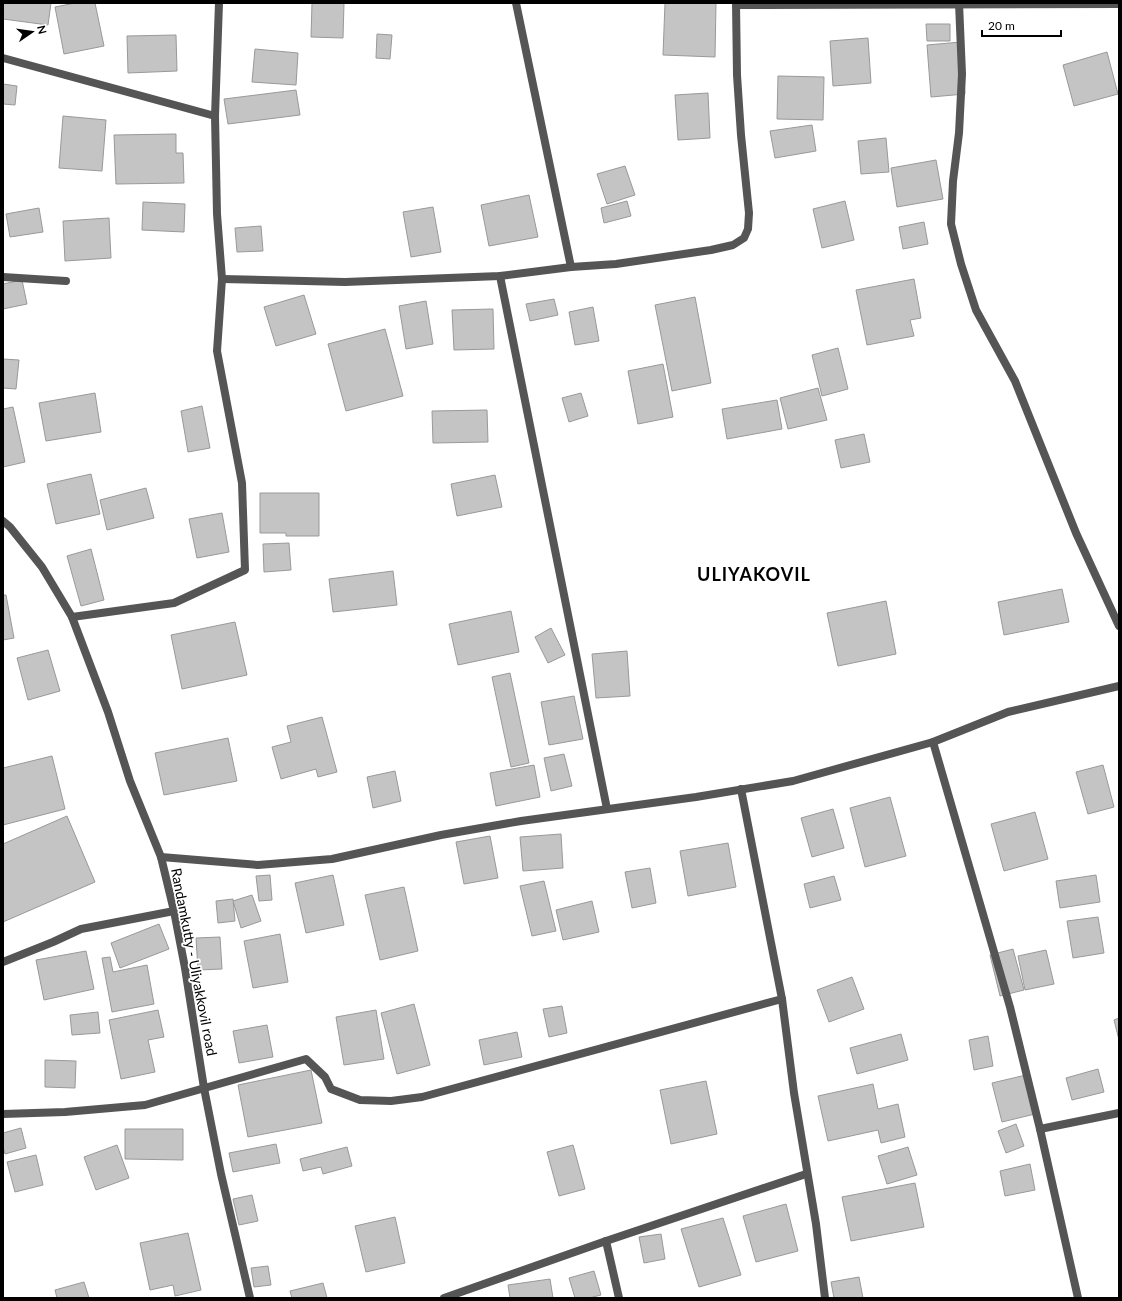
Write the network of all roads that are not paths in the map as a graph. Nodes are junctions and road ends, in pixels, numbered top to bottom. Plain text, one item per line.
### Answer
1 (219, 3) edge
2 (516, 3) edge
3 (736, 4) edge
4 (959, 4) edge
5 (1119, 4) edge
6 (3, 58) edge
7 (215, 116) junction
8 (571, 267) junction
9 (500, 276) junction
10 (3, 277) edge
11 (222, 279) junction
12 (66, 281) dead end
13 (3, 521) edge
14 (72, 617) junction
15 (1119, 626) edge
16 (1119, 686) edge
17 (933, 742) junction
18 (741, 789) junction
19 (607, 809) junction
20 (161, 857) junction
21 (174, 911) junction
22 (3, 962) edge
23 (782, 999) junction
24 (204, 1088) junction
25 (1119, 1113) edge
26 (3, 1114) edge
27 (1040, 1129) junction
28 (806, 1174) junction
29 (606, 1241) junction
30 (250, 1298) edge
31 (444, 1298) edge
32 (619, 1298) edge
33 (825, 1298) edge
34 (1078, 1298) edge

1 - 7 street
2 - 8 street
3 - 4 street
3 - 8 street
4 - 5 street
4 - 15 street
6 - 7 street
7 - 11 street
8 - 9 street
9 - 11 street
9 - 19 street
10 - 12 street
11 - 14 street
13 - 14 street, Randamkutty - Uliyakkovil road
14 - 20 street, Randamkutty - Uliyakkovil road
16 - 17 street
17 - 18 street
17 - 27 street
18 - 19 street
18 - 23 street
19 - 20 street
20 - 21 street, Randamkutty - Uliyakkovil road
21 - 22 street
21 - 24 street, Randamkutty - Uliyakkovil road
23 - 24 street
23 - 28 street
24 - 26 street
24 - 30 street, Randamkutty - Uliyakkovil road
25 - 27 street
27 - 34 street
28 - 29 street
28 - 33 street
29 - 31 street
29 - 32 street

